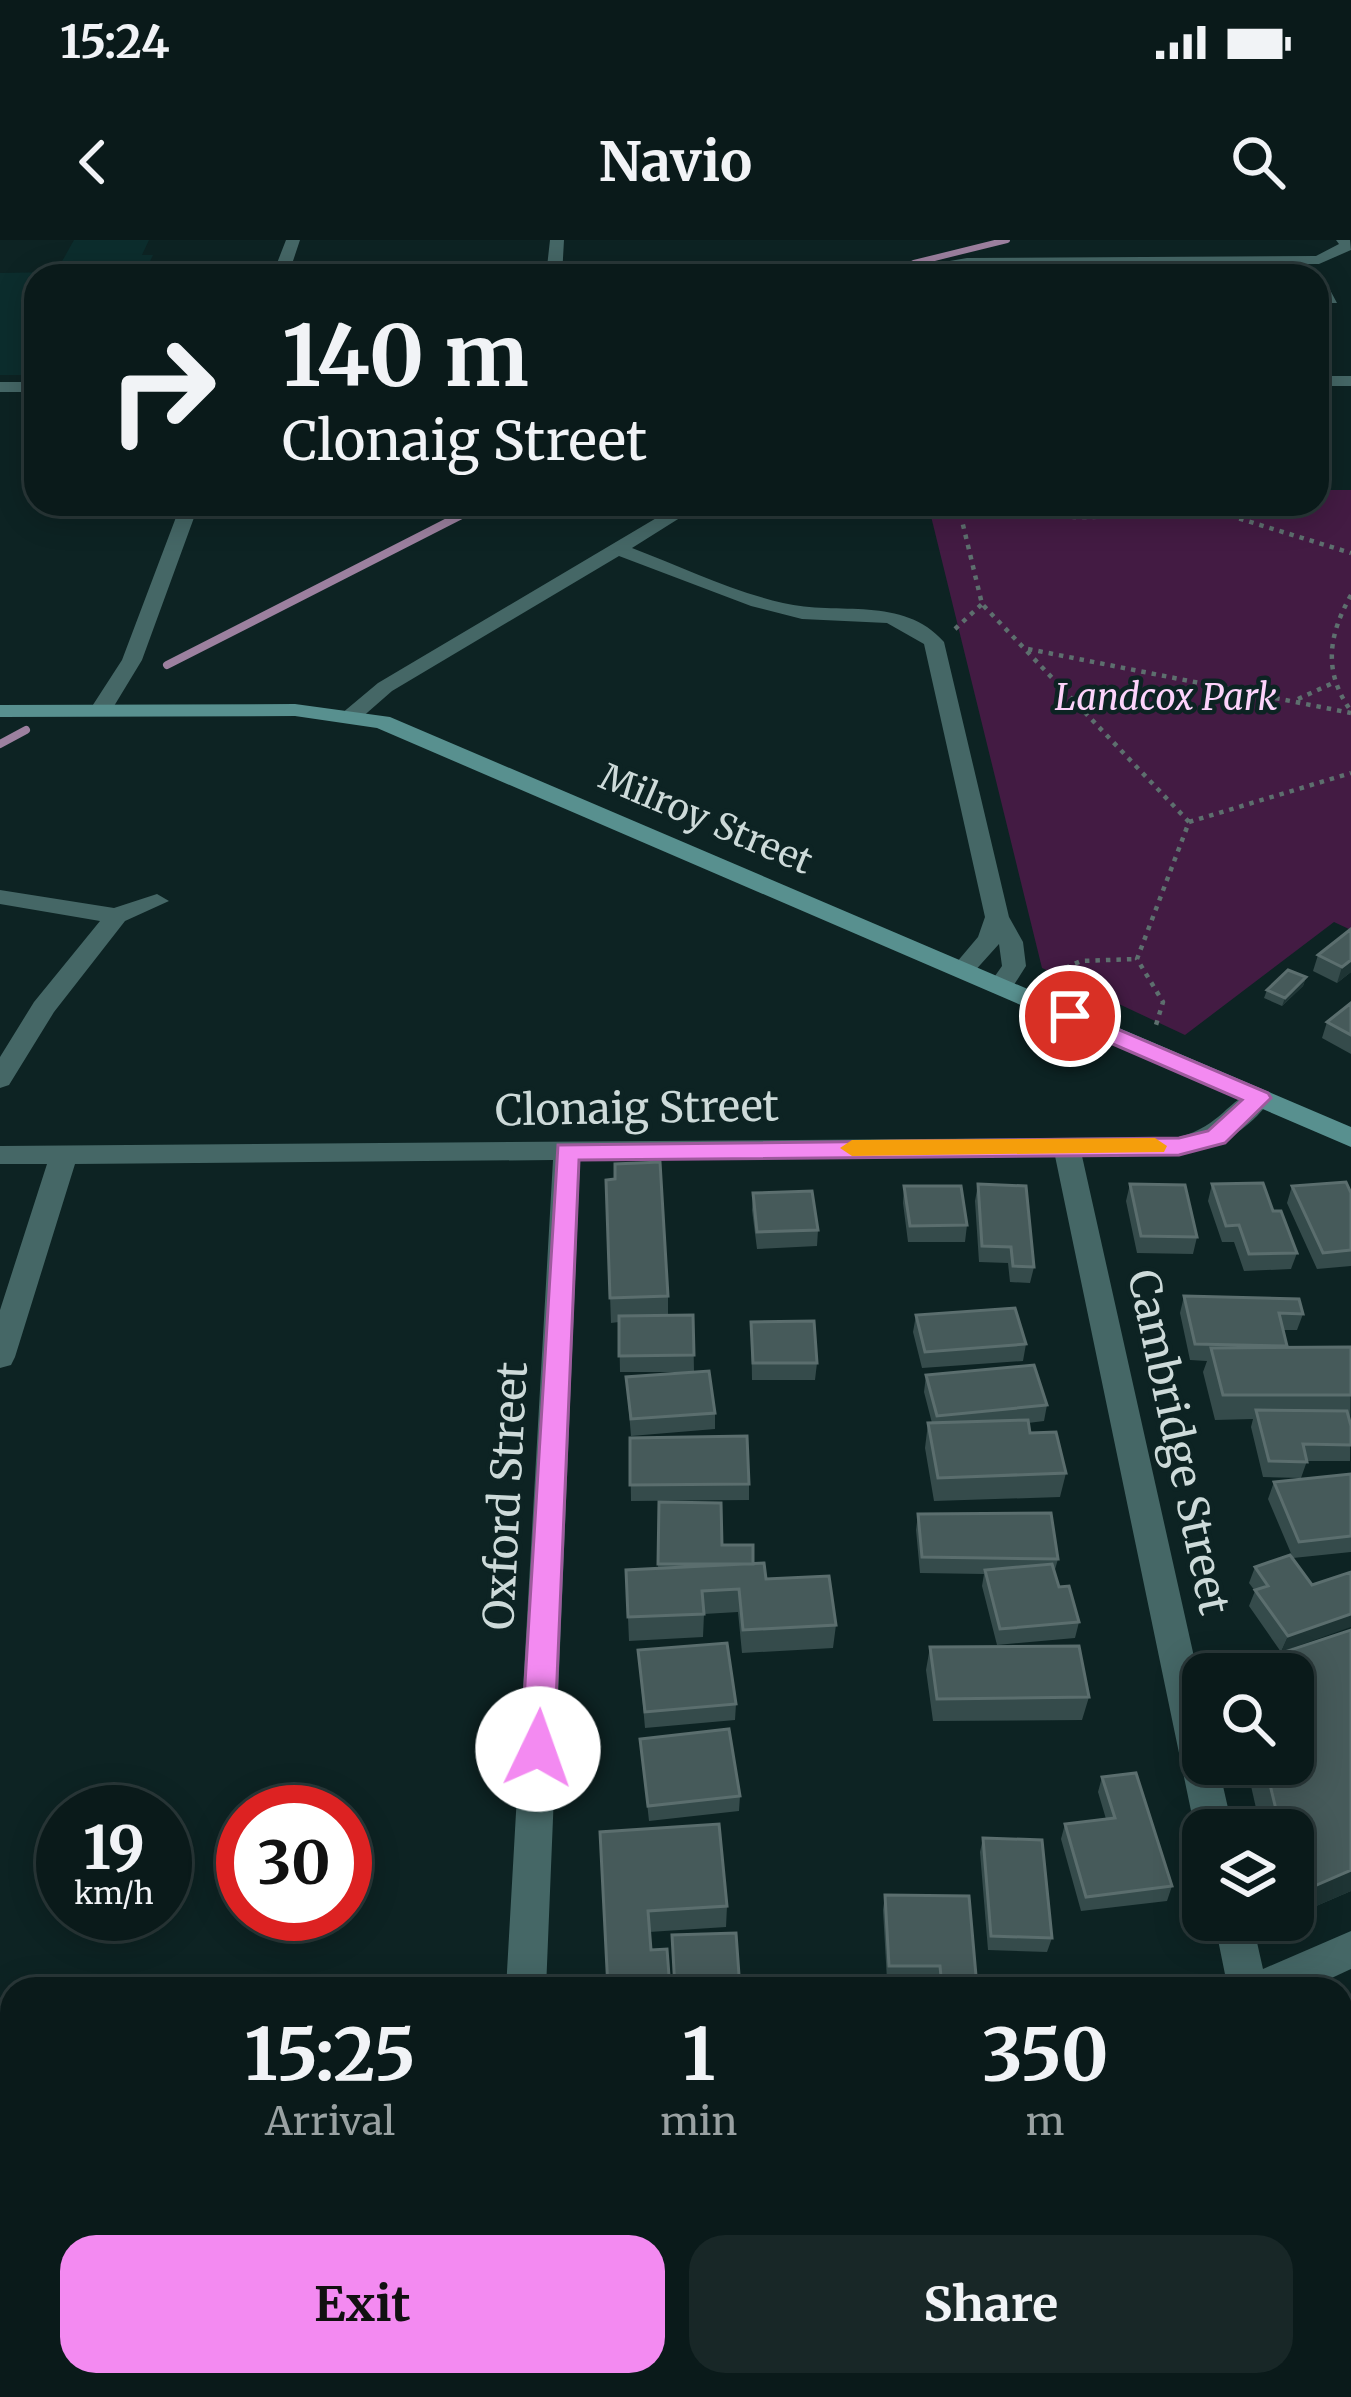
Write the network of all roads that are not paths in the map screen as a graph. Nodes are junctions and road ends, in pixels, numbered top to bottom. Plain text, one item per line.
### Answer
1 (1342, 240) edge
2 (951, 264) edge
3 (1036, 264) edge
4 (1324, 264) edge
5 (1329, 295) edge
6 (1332, 299) dead end
7 (186, 516) edge
8 (673, 516) edge
9 (617, 549) junction
10 (132, 660) junction
11 (100, 710) junction
12 (0, 711) edge
13 (124, 711) junction
14 (352, 714) junction
15 (0, 897) edge
16 (157, 901) dead end
17 (116, 916) junction
18 (997, 917) junction
19 (963, 969) junction
20 (1001, 986) junction
21 (0, 1079) edge
22 (1259, 1098) junction
23 (1351, 1138) edge
24 (1066, 1145) junction
25 (567, 1151) junction
26 (0, 1154) edge
27 (64, 1155) junction
28 (0, 1357) edge
29 (1209, 1809) edge
30 (1238, 1941) edge
31 (1351, 1951) edge
32 (527, 1977) edge
33 (1245, 1977) edge
34 (1291, 1977) edge

1 - 4 street
2 - 3 street
5 - 6 street
7 - 10 street
8 - 9 street
9 - 14 street
9 - 18 street
10 - 11 street
10 - 13 street
11 - 12 street, Milroy Street
11 - 13 street, Milroy Street
13 - 14 street, Milroy Street
14 - 19 street, Milroy Street
15 - 17 street
16 - 17 street
17 - 21 street
18 - 19 street
18 - 20 street
19 - 20 street, Milroy Street
20 - 22 street, Milroy Street
22 - 23 street, Milroy Street
22 - 24 street, Clonaig Street
24 - 25 street, Clonaig Street
24 - 29 street, Cambridge Street
25 - 27 street, Clonaig Street
25 - 32 street, Oxford Street
26 - 27 street, Clonaig Street
27 - 28 street
30 - 33 street
31 - 34 street

